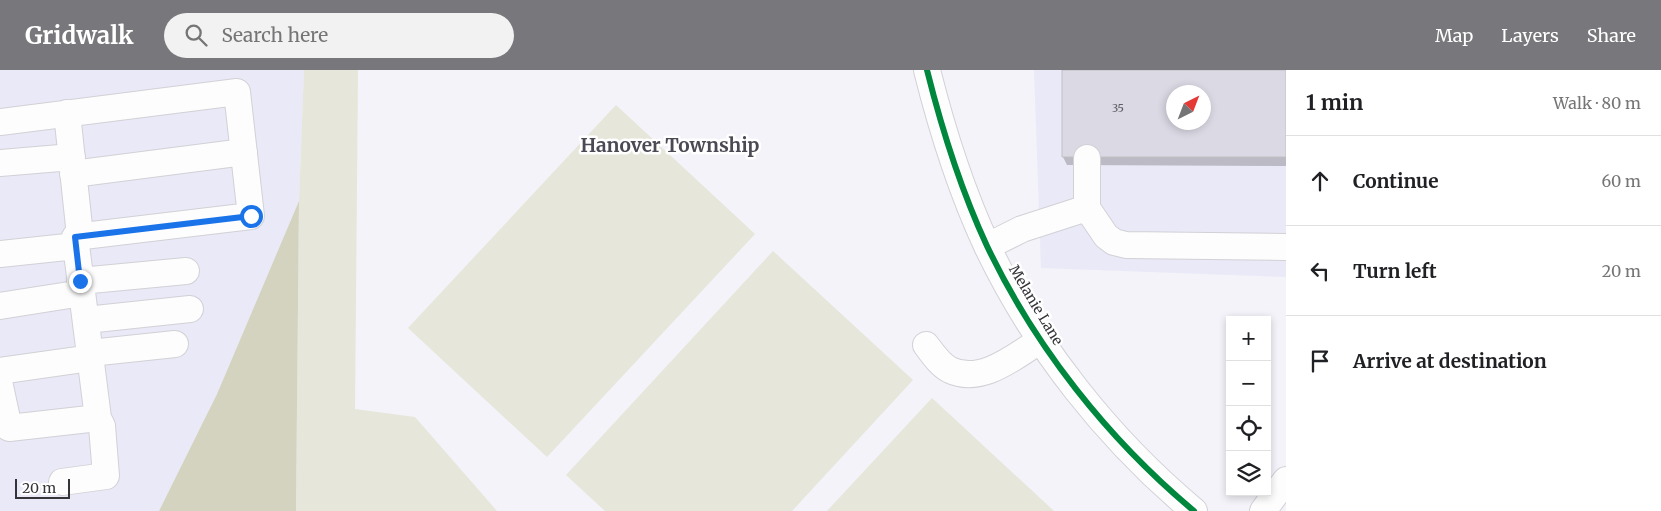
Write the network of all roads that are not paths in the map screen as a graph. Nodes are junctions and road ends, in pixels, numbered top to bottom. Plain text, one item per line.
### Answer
1 (927, 70) edge
2 (67, 114) junction
3 (0, 122) edge
4 (244, 152) junction
5 (1087, 158) dead end
6 (0, 164) edge
7 (73, 166) junction
8 (1087, 208) junction
9 (78, 241) junction
10 (988, 246) junction
11 (1286, 247) edge
12 (0, 254) edge
13 (186, 270) dead end
14 (81, 287) junction
15 (0, 306) edge
16 (190, 309) dead end
17 (86, 320) junction
18 (1041, 340) junction
19 (175, 344) dead end
20 (926, 345) dead end
21 (90, 356) junction
22 (0, 371) edge
23 (0, 386) edge
24 (98, 418) junction
25 (1286, 480) edge
26 (62, 482) dead end
27 (1194, 511) edge
28 (1263, 511) edge

1 - 10 street, Melanie Lane
2 - 3 street
2 - 4 street
2 - 7 street
4 - 7 street
4 - 9 street
5 - 8 street
6 - 7 street
7 - 9 street
8 - 10 street
8 - 11 street
9 - 12 street
9 - 14 street
10 - 18 street, Melanie Lane
13 - 14 street
14 - 15 street
14 - 17 street
16 - 17 street
17 - 21 street
18 - 20 street
18 - 27 street, Melanie Lane
19 - 21 street
21 - 22 street
21 - 24 street
23 - 24 street
24 - 26 street
25 - 28 street

